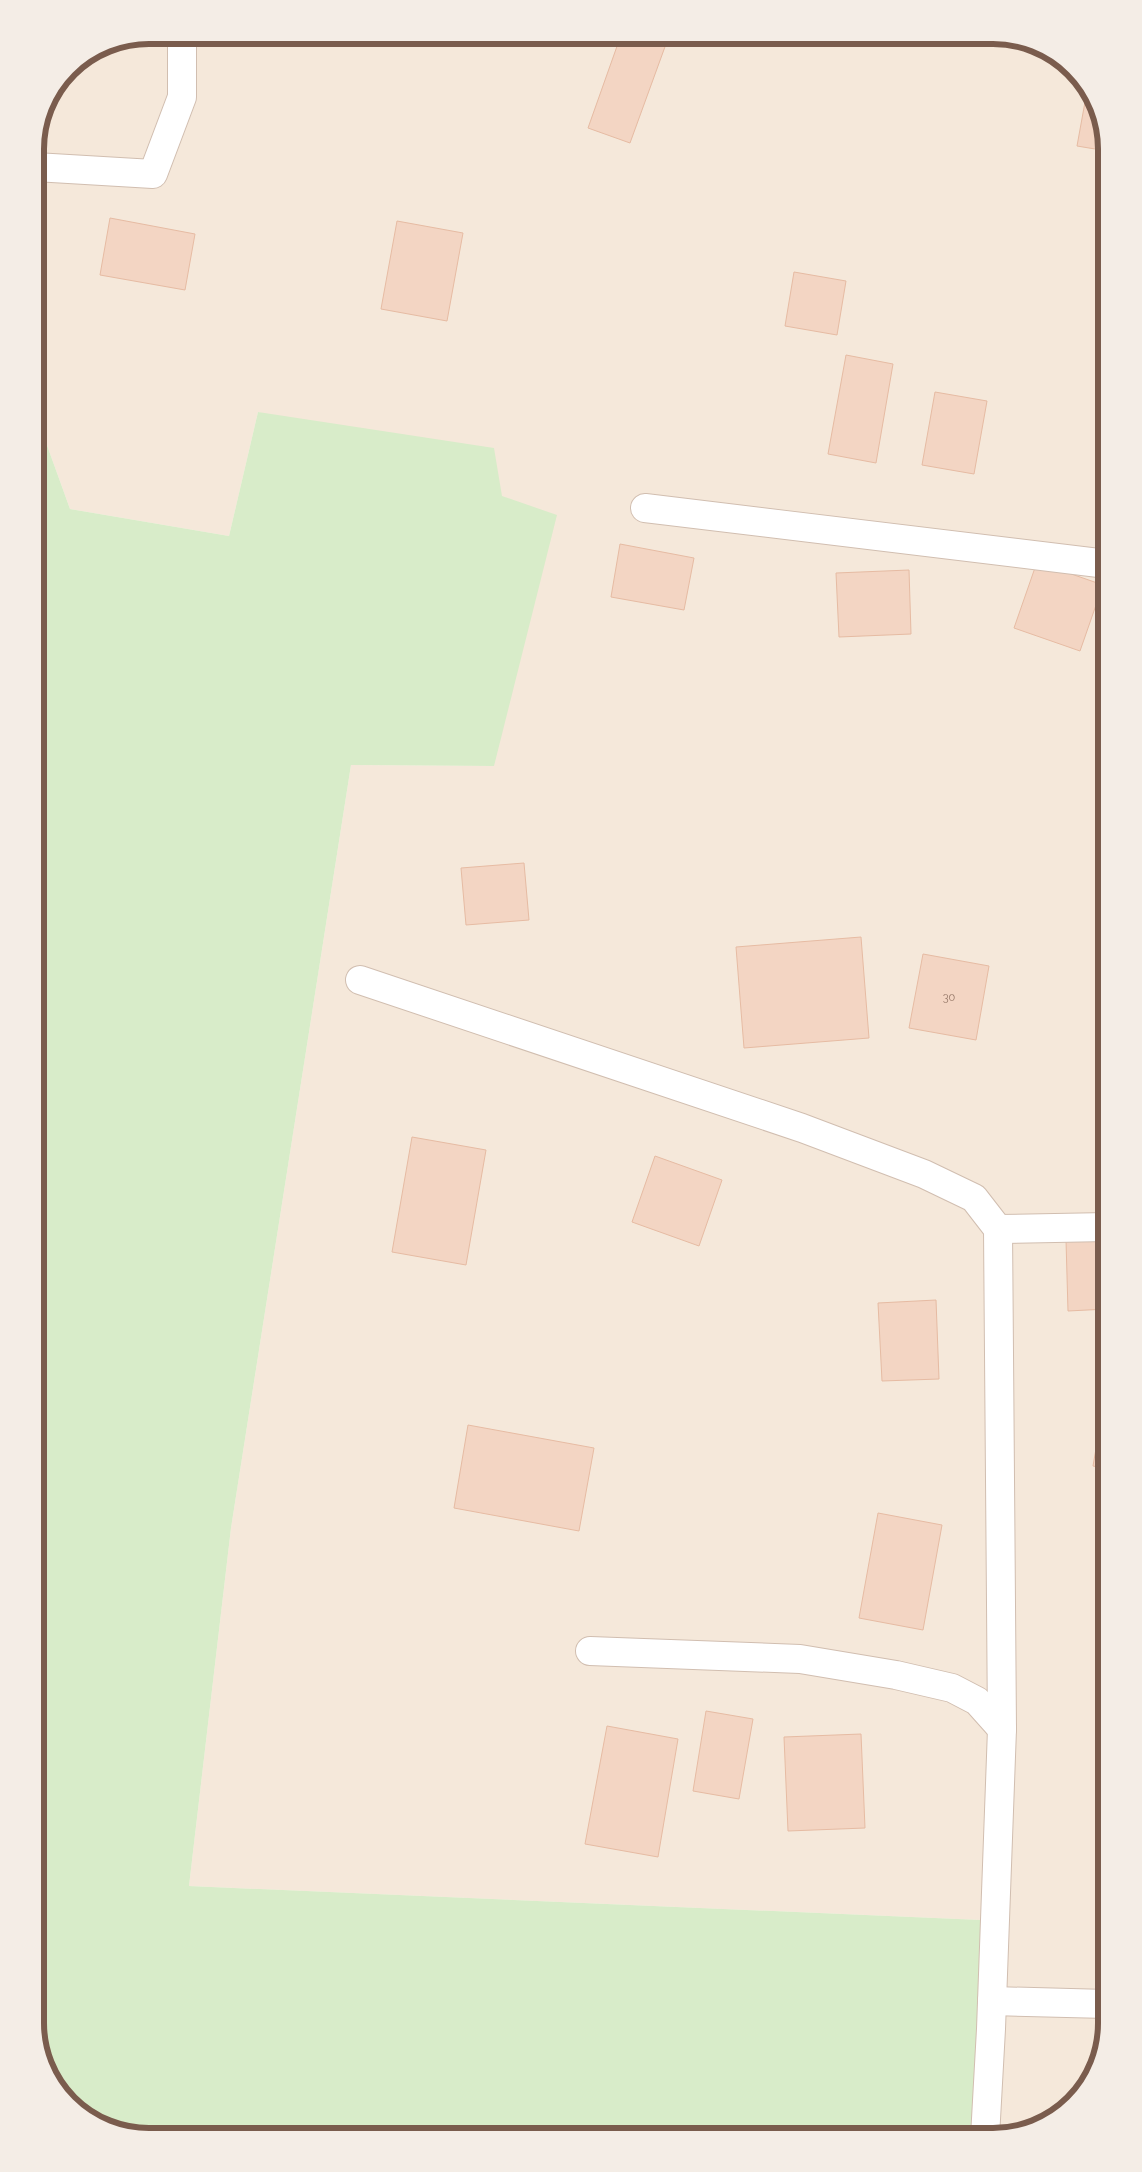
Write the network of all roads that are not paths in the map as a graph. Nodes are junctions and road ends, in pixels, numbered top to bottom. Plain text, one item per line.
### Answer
1 (182, 44) edge
2 (44, 168) edge
3 (645, 508) dead end
4 (1098, 563) edge
5 (360, 980) dead end
6 (1098, 1228) edge
7 (998, 1229) junction
8 (590, 1651) dead end
9 (1002, 1730) junction
10 (992, 2001) junction
11 (1098, 2004) edge
12 (985, 2128) edge

1 - 2 street
3 - 4 street
5 - 7 street
6 - 7 street
7 - 9 street
8 - 9 street
9 - 10 street
10 - 11 street
10 - 12 street

